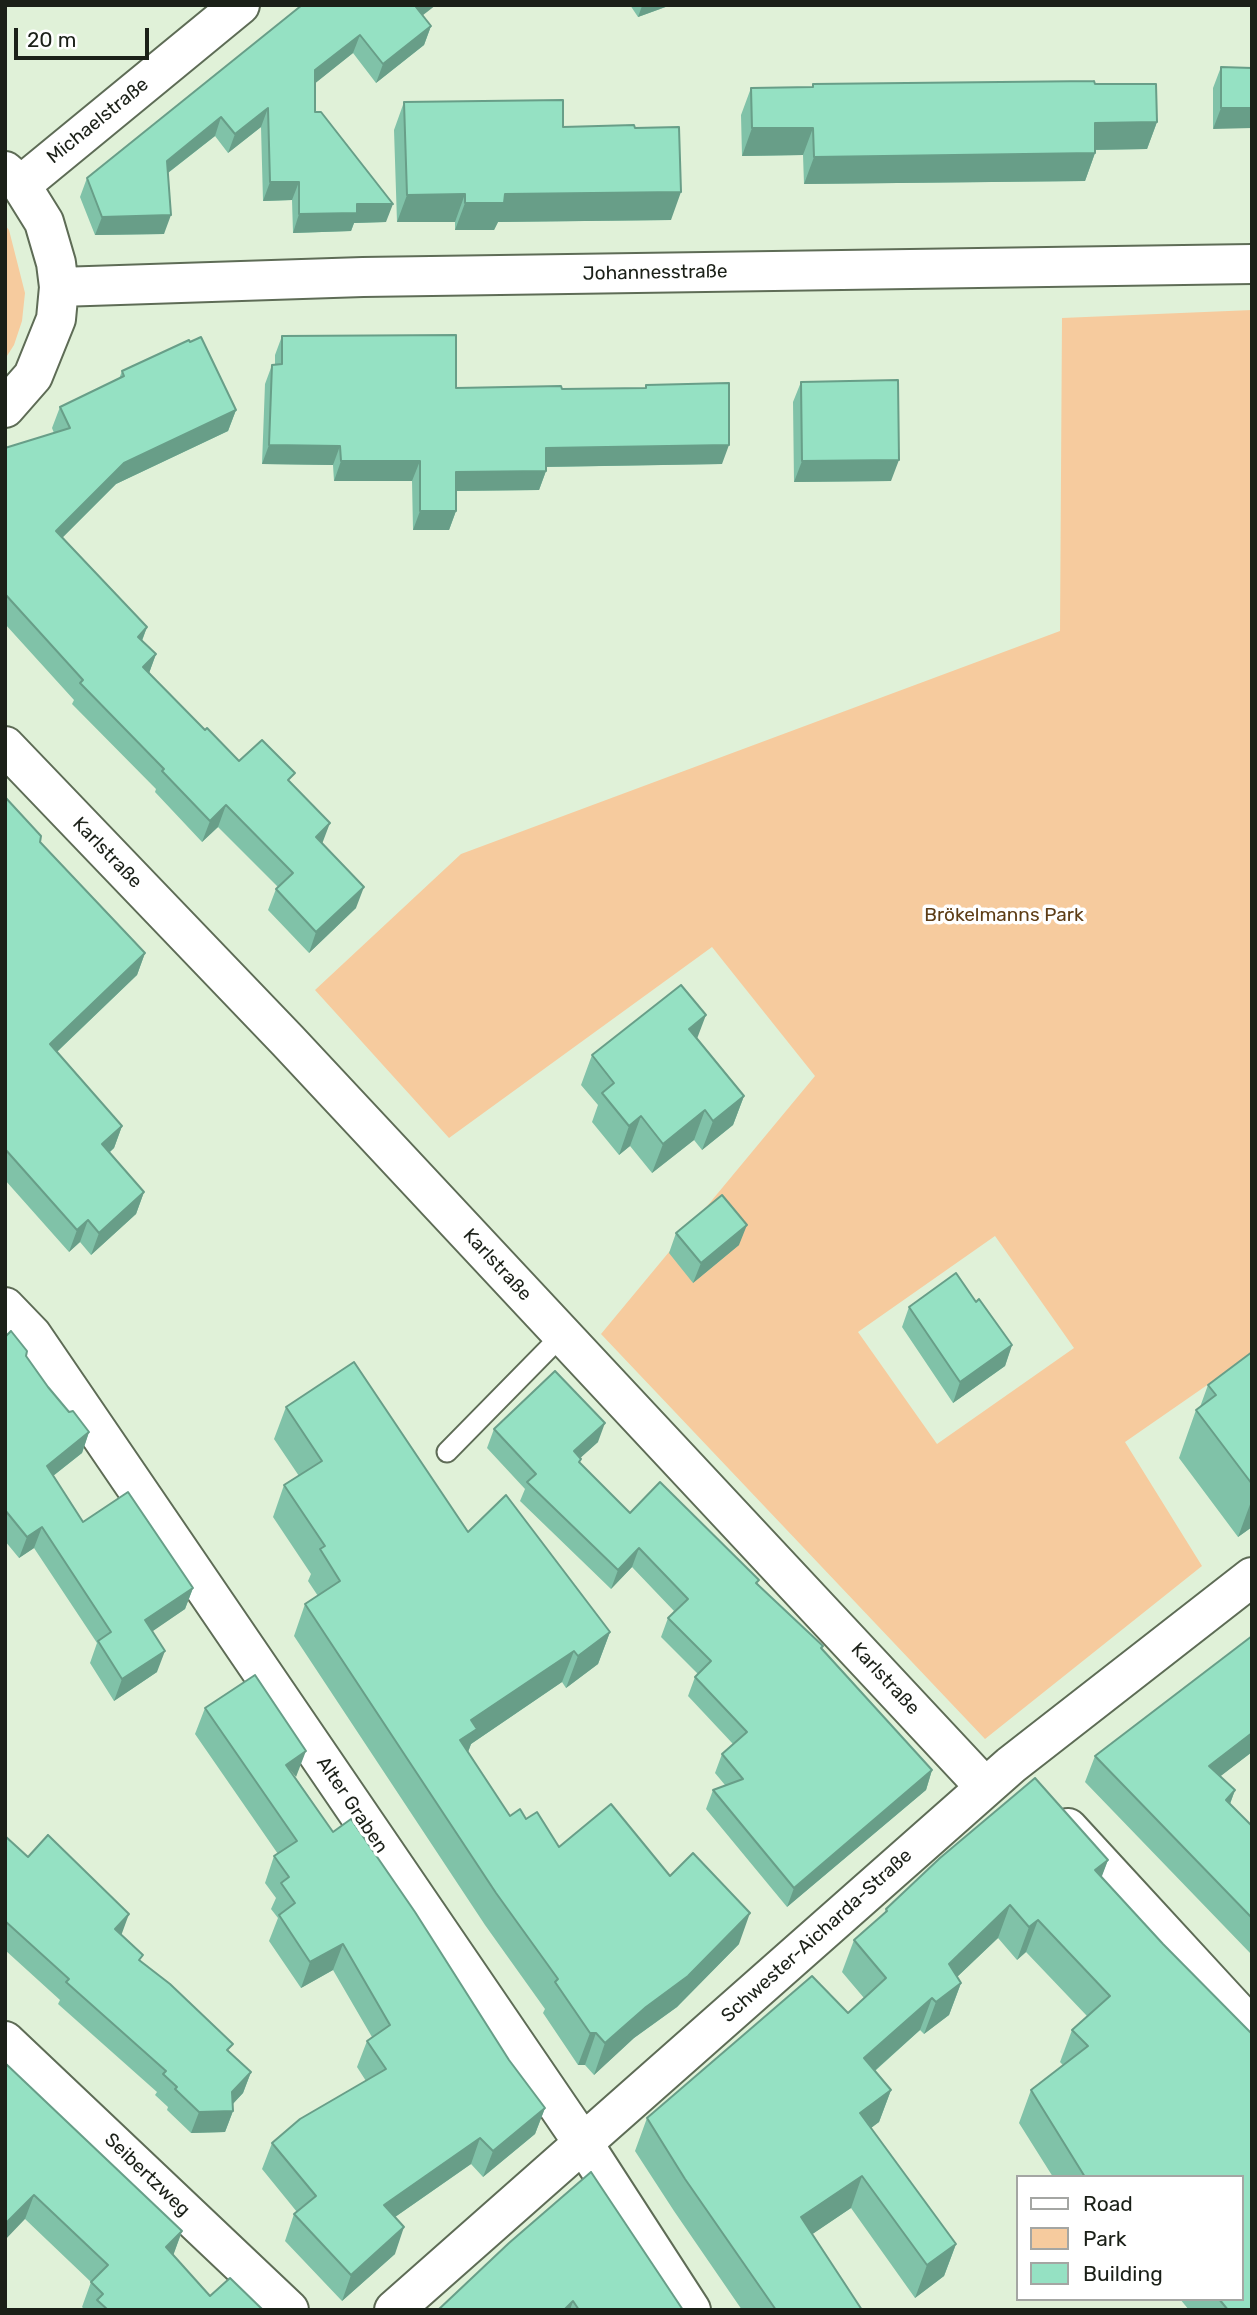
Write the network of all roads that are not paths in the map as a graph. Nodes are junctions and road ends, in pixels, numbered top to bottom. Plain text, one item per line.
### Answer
1 (240, 5) edge
2 (13, 178) edge
3 (1252, 264) edge
4 (58, 287) junction
5 (5, 408) edge
6 (5, 746) edge
7 (5, 1307) edge
8 (562, 1335) junction
9 (447, 1452) dead end
10 (1252, 1577) edge
11 (998, 1776) junction
12 (1252, 2028) edge
13 (5, 2041) edge
14 (583, 2143) junction
15 (289, 2310) edge
16 (394, 2310) edge
17 (691, 2310) edge

1 - 2 street, Michaelstraße
2 - 4 street
3 - 4 street, Johannesstraße
4 - 5 street
6 - 8 street, Karlstraße
7 - 14 street, Alter Graben
8 - 9 lane
8 - 11 street, Karlstraße
10 - 11 street, Schwester-Aicharda-Straße
11 - 12 street, Karlstraße
11 - 14 street, Schwester-Aicharda-Straße
13 - 15 street, Seibertzweg
14 - 16 street, Schwester-Aicharda-Straße
14 - 17 street, Alter Graben

